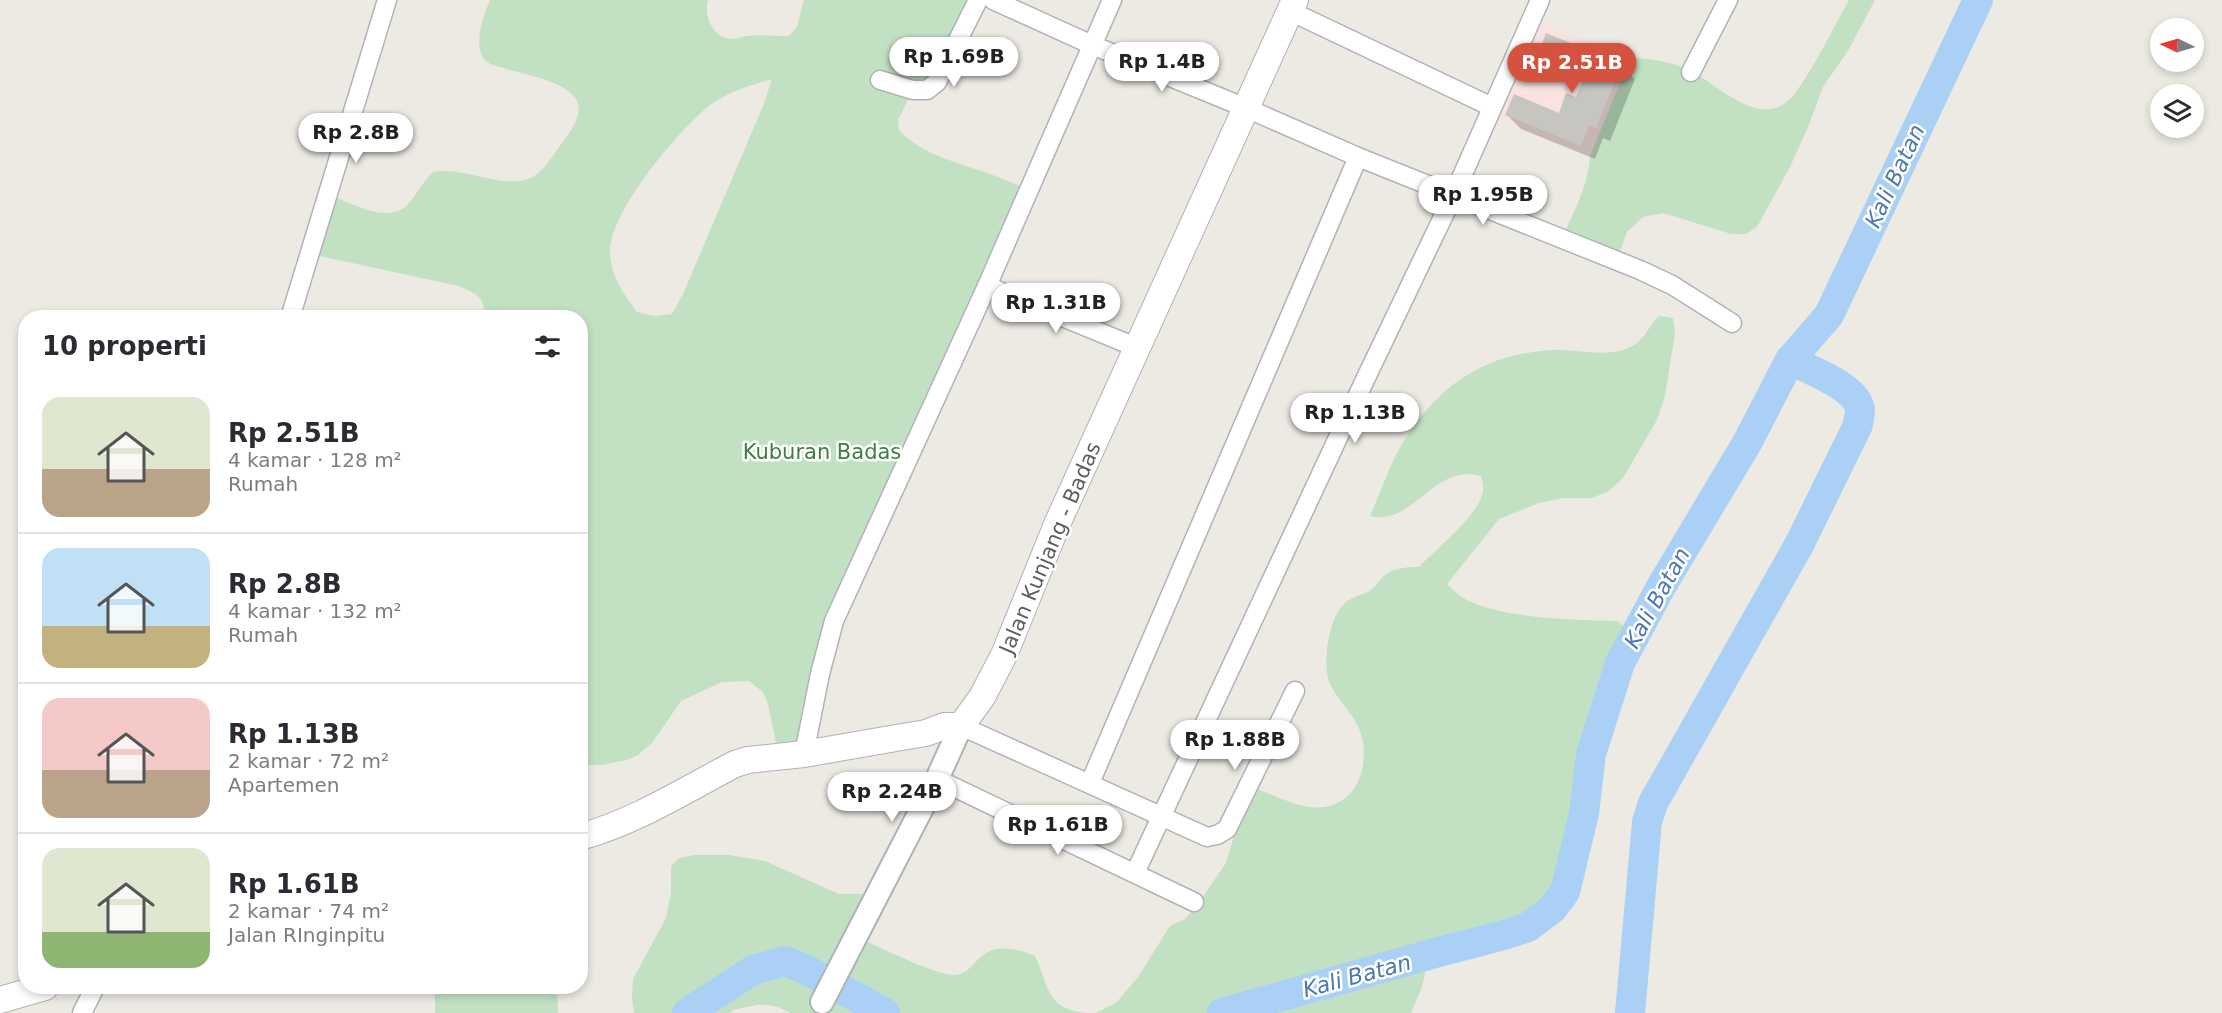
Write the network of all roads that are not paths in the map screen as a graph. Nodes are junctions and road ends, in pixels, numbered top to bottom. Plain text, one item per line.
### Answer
1 (387, 0) edge
2 (978, 0) edge
3 (993, 0) edge
4 (1112, 0) edge
5 (1540, 0) edge
6 (1728, 0) edge
7 (1292, 5) edge
8 (1092, 45) junction
9 (1691, 72) dead end
10 (880, 80) dead end
11 (1492, 107) junction
12 (1246, 108) junction
13 (1358, 157) junction
14 (1454, 194) junction
15 (987, 286) junction
16 (292, 310) edge
17 (1732, 323) dead end
18 (1138, 348) junction
19 (1295, 691) dead end
20 (961, 726) junction
21 (804, 754) junction
22 (937, 779) junction
23 (1090, 783) junction
24 (1162, 815) junction
25 (588, 835) edge
26 (1135, 873) junction
27 (1194, 902) dead end
28 (21, 994) edge
29 (92, 994) edge
30 (0, 1000) edge
31 (819, 1007) edge
32 (82, 1013) edge

1 - 16 street
2 - 10 street
3 - 8 street
4 - 8 street
5 - 11 street
6 - 9 street
7 - 11 street
7 - 12 main road, Jalan Kunjang - Badas
8 - 12 street
8 - 15 street
11 - 14 street
12 - 13 street
12 - 18 main road, Jalan Kunjang - Badas
13 - 14 street
13 - 23 street
14 - 17 street
14 - 24 street
15 - 18 street
15 - 21 street
18 - 20 main road, Jalan Kunjang - Badas
19 - 24 street
20 - 21 main road
20 - 22 street
20 - 23 street
21 - 25 main road
22 - 26 street
22 - 31 street
23 - 24 street
24 - 26 street
26 - 27 street
28 - 30 main road
29 - 32 street

